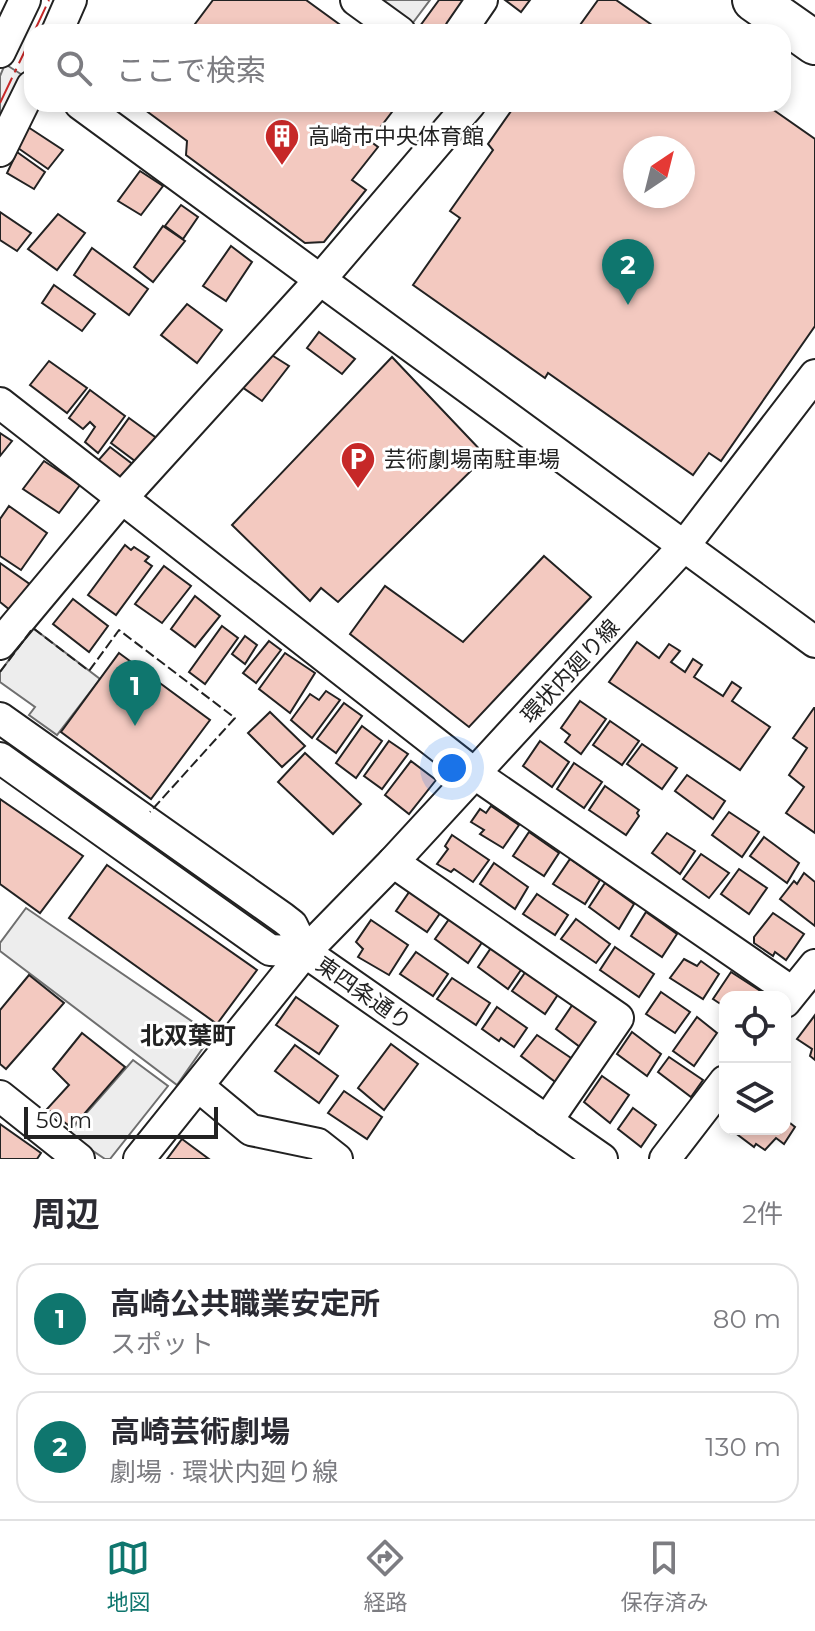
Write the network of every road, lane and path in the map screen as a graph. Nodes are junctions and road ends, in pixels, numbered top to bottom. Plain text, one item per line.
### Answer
1 (25, 0) edge
2 (71, 0) edge
3 (356, 0) edge
4 (482, 0) edge
5 (754, 0) edge
6 (60, 24) edge
7 (389, 24) edge
8 (466, 24) edge
9 (788, 24) edge
10 (791, 26) edge
11 (815, 43) edge
12 (1, 47) edge
13 (24, 63) edge
14 (24, 102) edge
15 (91, 112) edge
16 (463, 112) edge
17 (0, 151) edge
18 (319, 281) junction
19 (815, 375) edge
20 (0, 403) edge
21 (122, 498) junction
22 (684, 546) junction
23 (815, 642) edge
24 (0, 644) edge
25 (0, 718) edge
26 (0, 758) edge
27 (475, 774) junction
28 (393, 862) junction
29 (305, 952) junction
30 (814, 967) edge
31 (781, 991) edge
32 (791, 995) edge
33 (198, 1086) junction
34 (719, 1089) edge
35 (0, 1096) edge
36 (547, 1121) junction
37 (568, 1149) edge
38 (79, 1159) edge
39 (139, 1159) edge
40 (337, 1159) edge
41 (602, 1159) edge
42 (665, 1159) edge

1 - 12 street
2 - 6 street
3 - 7 street
4 - 8 street
5 - 9 highway
10 - 11 highway
12 - 13 street
14 - 17 street
15 - 18 street
16 - 18 street
18 - 21 street
18 - 22 street
19 - 22 street, 環状内廻り線
20 - 21 street
21 - 24 street
21 - 27 street
22 - 23 street
22 - 27 street, 環状内廻り線
25 - 29 street
26 - 29 street
27 - 28 street, 環状内廻り線
27 - 31 street
28 - 29 street, 環状内廻り線
28 - 36 street
29 - 33 street, 東四条通り
29 - 36 street, 東四条通り
30 - 32 street
33 - 39 street, 東四条通り
33 - 40 street
34 - 42 street
35 - 38 street
36 - 37 street, 東四条通り
37 - 41 street, 東四条通り

